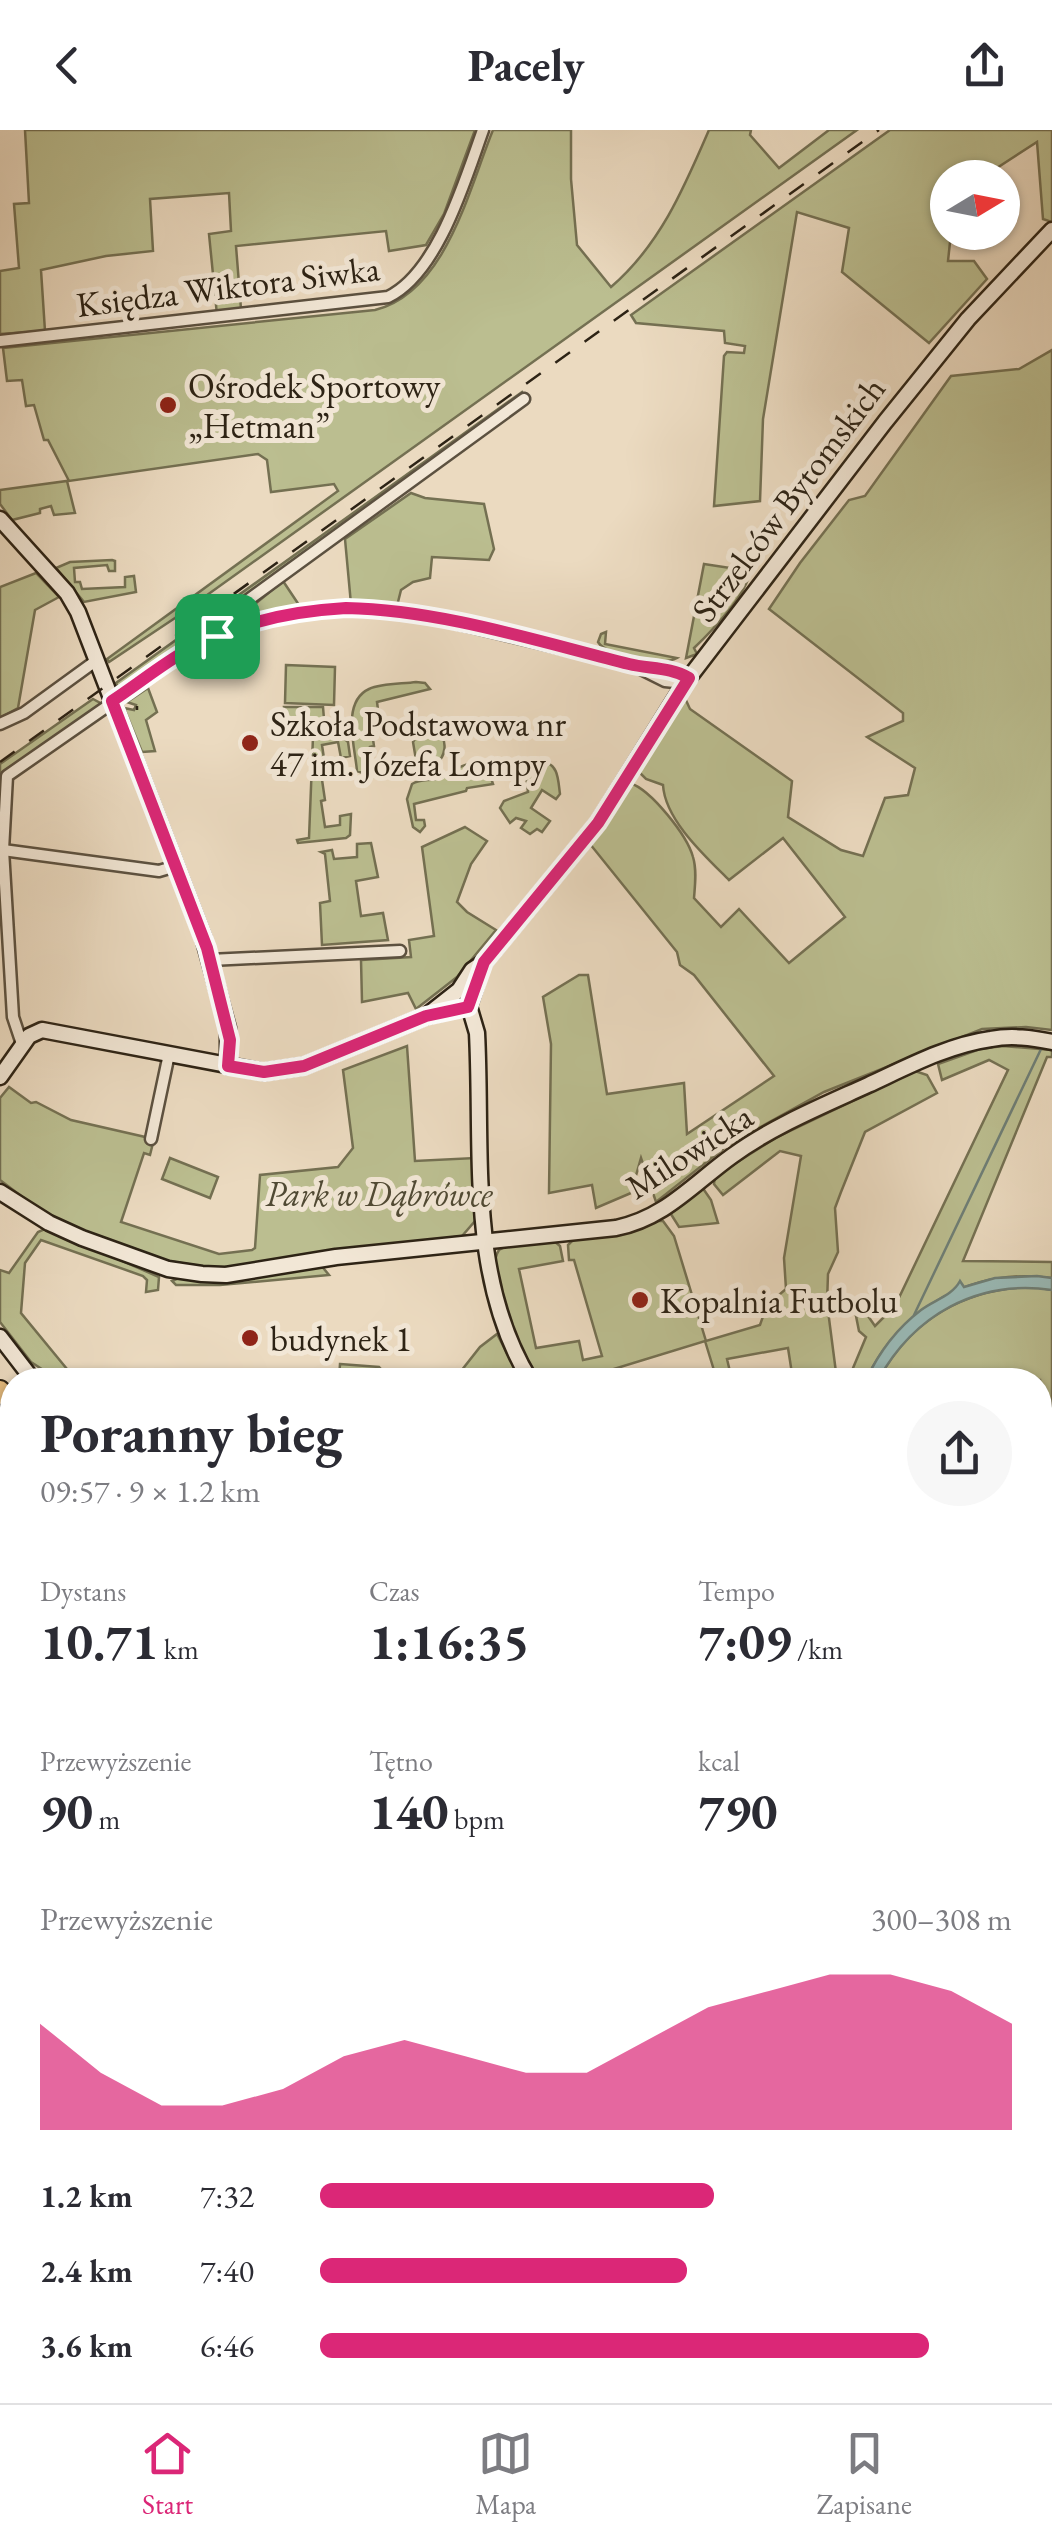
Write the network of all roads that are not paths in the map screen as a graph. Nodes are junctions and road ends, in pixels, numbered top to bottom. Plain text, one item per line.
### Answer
1 (483, 130) edge
2 (1052, 230) edge
3 (0, 341) edge
4 (524, 399) dead end
5 (0, 518) edge
6 (217, 636) junction
7 (96, 660) junction
8 (636, 666) junction
9 (665, 680) junction
10 (687, 680) junction
11 (675, 698) junction
12 (112, 701) junction
13 (0, 724) edge
14 (2, 844) edge
15 (176, 866) junction
16 (400, 951) dead end
17 (210, 960) junction
18 (462, 1000) junction
19 (1044, 1040) edge
20 (22, 1044) junction
21 (168, 1054) junction
22 (228, 1066) junction
23 (0, 1076) edge
24 (152, 1139) dead end
25 (0, 1192) edge
26 (485, 1241) junction
27 (0, 1337) edge
28 (24, 1368) edge
29 (522, 1368) edge

1 - 3 street, Księdza Wiktora Siwka
2 - 10 street, Strzelców Bytomskich
4 - 6 street
5 - 7 street
6 - 8 street
6 - 12 street
7 - 12 street
7 - 13 street
8 - 9 street
8 - 10 street
9 - 10 street
9 - 11 street
10 - 11 street, Strzelców Bytomskich
11 - 18 street, Strzelców Bytomskich
12 - 14 street
12 - 15 street
14 - 15 street
14 - 20 street
15 - 17 street
16 - 17 street
17 - 22 street
18 - 22 street
18 - 26 street
19 - 26 street, Milowicka
20 - 21 street
20 - 23 street
21 - 22 street
21 - 24 street
25 - 26 street, Milowicka
26 - 29 street
27 - 28 street

